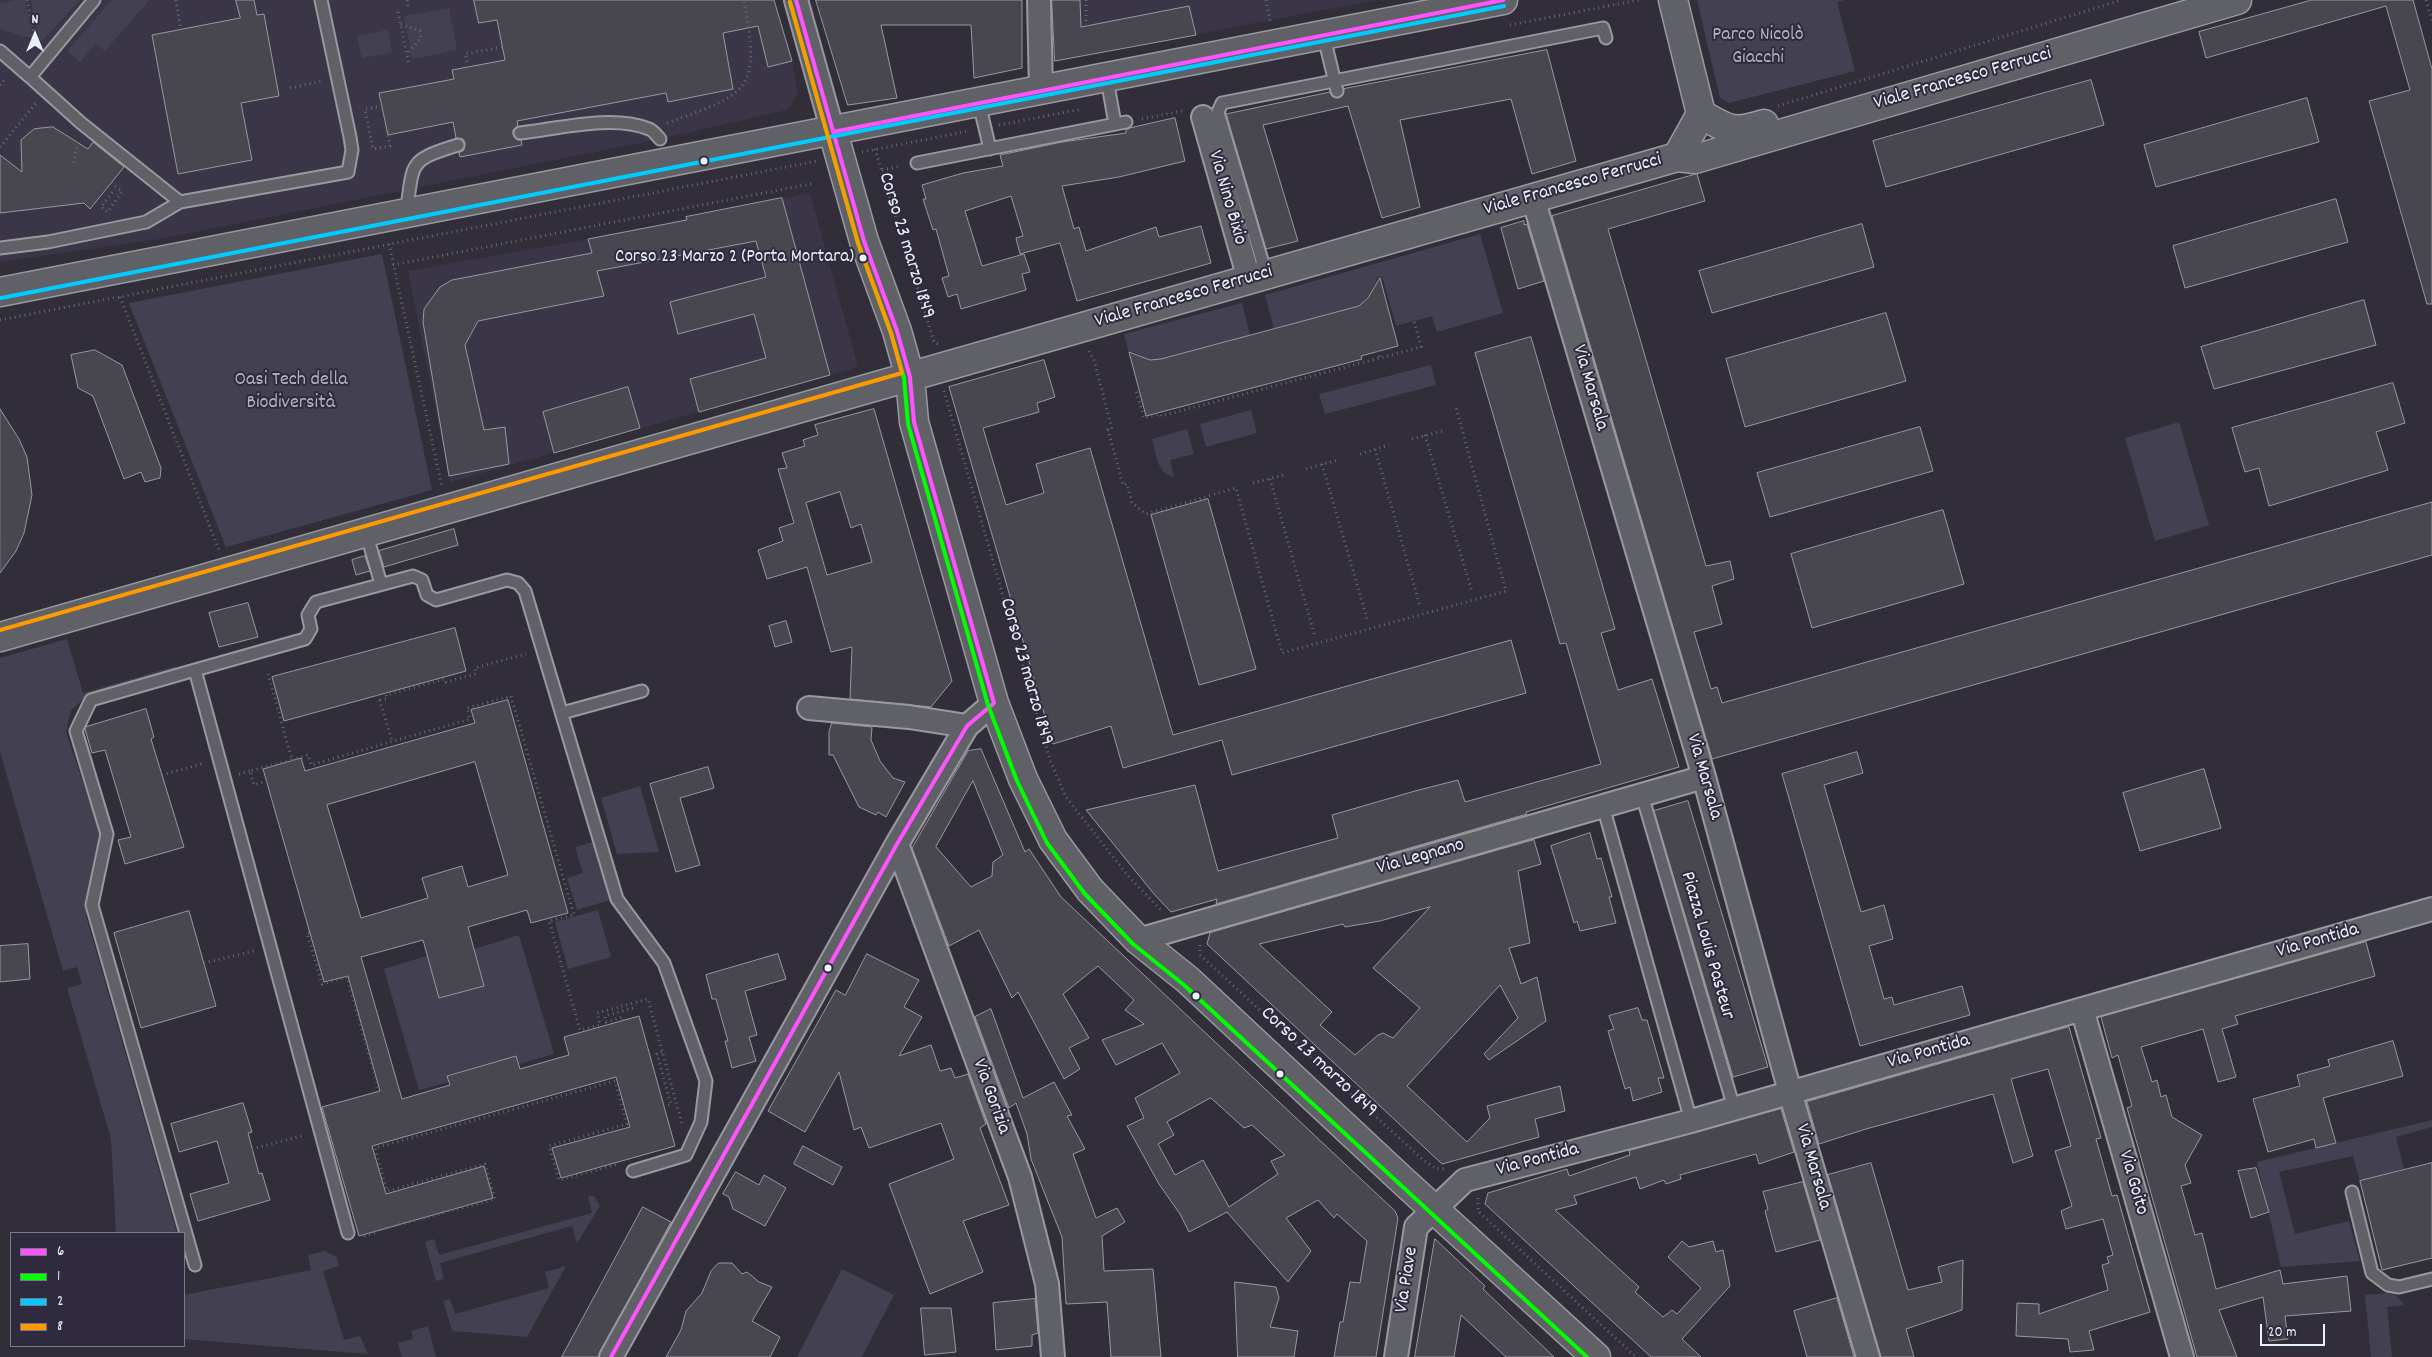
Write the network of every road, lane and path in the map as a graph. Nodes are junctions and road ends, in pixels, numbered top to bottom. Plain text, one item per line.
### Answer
1 (28, 0) edge
2 (94, 0) edge
3 (176, 0) edge
4 (321, 0) edge
5 (407, 0) edge
6 (744, 0) edge
7 (796, 0) edge
8 (1039, 0) edge
9 (1086, 0) edge
10 (1266, 0) edge
11 (1503, 0) edge
12 (1673, 0) edge
13 (2122, 0) edge
14 (2192, 0) edge
15 (2237, 0) edge
16 (2426, 0) edge
17 (409, 9) dead end
18 (398, 12) dead end
19 (2432, 20) edge
20 (401, 24) junction
21 (1086, 26) dead end
22 (1271, 26) dead end
23 (181, 30) dead end
24 (1324, 37) junction
25 (1606, 38) dead end
26 (36, 44) dead end
27 (503, 47) dead end
28 (0, 51) edge
29 (406, 54) junction
30 (409, 65) dead end
31 (468, 67) dead end
32 (30, 77) junction
33 (6, 78) dead end
34 (338, 79) junction
35 (1107, 79) junction
36 (0, 85) edge
37 (1336, 85) junction
38 (290, 88) dead end
39 (45, 91) junction
40 (1041, 91) junction
41 (979, 103) junction
42 (1222, 103) junction
43 (1774, 107) dead end
44 (1700, 114) junction
45 (1203, 117) dead end
46 (1121, 123) junction
47 (650, 129) junction
48 (833, 132) junction
49 (520, 133) dead end
50 (660, 139) dead end
51 (458, 145) dead end
52 (390, 146) joint
53 (0, 147) edge
54 (876, 149) dead end
55 (990, 149) junction
56 (1676, 157) junction
57 (810, 162) dead end
58 (916, 163) joint
59 (882, 170) junction
60 (815, 183) dead end
61 (110, 184) dead end
62 (114, 190) dead end
63 (1533, 198) junction
64 (180, 202) junction
65 (406, 214) junction
66 (389, 244) junction
67 (0, 248) edge
68 (393, 266) junction
69 (1258, 277) junction
70 (0, 292) edge
71 (120, 297) junction
72 (0, 320) edge
73 (1414, 321) dead end
74 (934, 342) dead end
75 (1378, 351) dead end
76 (1380, 358) junction
77 (1094, 360) dead end
78 (910, 377) junction
79 (942, 384) dead end
80 (1139, 389) dead end
81 (1456, 407) dead end
82 (1443, 430) dead end
83 (1426, 435) junction
84 (1412, 439) dead end
85 (1389, 445) dead end
86 (1375, 449) junction
87 (1360, 454) dead end
88 (1338, 460) dead end
89 (1322, 464) junction
90 (1306, 469) dead end
91 (1284, 475) dead end
92 (1270, 479) junction
93 (1253, 484) dead end
94 (443, 490) dead end
95 (366, 532) junction
96 (220, 553) dead end
97 (381, 584) junction
98 (1472, 592) dead end
99 (1420, 606) dead end
100 (1368, 622) dead end
101 (0, 637) edge
102 (1315, 637) dead end
103 (534, 652) dead end
104 (195, 670) junction
105 (267, 670) dead end
106 (642, 691) dead end
107 (378, 695) dead end
108 (380, 700) junction
109 (994, 703) junction
110 (809, 708) dead end
111 (562, 713) junction
112 (966, 726) junction
113 (392, 741) junction
114 (292, 760) junction
115 (209, 762) dead end
116 (250, 771) junction
117 (238, 774) dead end
118 (162, 775) dead end
119 (1704, 777) junction
120 (267, 781) dead end
121 (1642, 795) junction
122 (1603, 806) junction
123 (897, 844) junction
124 (2432, 909) edge
125 (1171, 913) dead end
126 (310, 933) dead end
127 (1200, 938) dead end
128 (1138, 940) junction
129 (260, 950) dead end
130 (204, 963) dead end
131 (632, 1004) junction
132 (2082, 1009) junction
133 (624, 1020) dead end
134 (662, 1052) junction
135 (380, 1090) dead end
136 (1790, 1092) junction
137 (664, 1106) dead end
138 (1734, 1108) junction
139 (1690, 1120) junction
140 (683, 1128) dead end
141 (310, 1134) dead end
142 (252, 1149) dead end
143 (598, 1170) dead end
144 (1454, 1170) dead end
145 (633, 1171) dead end
146 (2352, 1192) dead end
147 (1479, 1194) dead end
148 (1434, 1209) junction
149 (348, 1233) dead end
150 (361, 1236) dead end
151 (195, 1264) dead end
152 (2432, 1279) edge
153 (611, 1357) edge
154 (1053, 1357) edge
155 (1396, 1357) edge
156 (1596, 1357) edge
157 (1636, 1357) edge
158 (1868, 1357) edge
159 (2182, 1357) edge

1 - 26 path
2 - 32 lane
3 - 23 path
4 - 34 lane
5 - 17 path
6 - 47 path
7 - 48 street
8 - 40 street
9 - 21 path
10 - 22 path
11 - 24 street
12 - 44 street
13 - 43 path, Viale Francesco Ferrucci
14 - 44 street, Viale Francesco Ferrucci
15 - 56 street, Viale Francesco Ferrucci
16 - 19 path
18 - 20 path
20 - 29 path
20 - 29 path
24 - 35 street
24 - 37 lane
25 - 37 lane
27 - 31 path
28 - 32 lane
29 - 30 path
32 - 39 lane
33 - 36 path
34 - 38 path
34 - 64 lane
35 - 40 street
35 - 46 lane
37 - 42 lane
39 - 53 path
39 - 64 lane
40 - 41 street
41 - 48 street
41 - 55 lane
42 - 46 path
42 - 69 lane
44 - 56 street
45 - 69 street, Via Nino Bixio
46 - 55 lane
47 - 49 lane
47 - 50 lane
48 - 65 street
48 - 78 street, Corso 23 marzo 1849
51 - 65 lane
52 - 52 path
54 - 59 path, Corso 23 marzo 1849
55 - 58 lane
56 - 63 street, Viale Francesco Ferrucci
57 - 66 path
58 - 59 path
59 - 74 path, Corso 23 marzo 1849
60 - 68 path
61 - 62 path
63 - 69 street, Viale Francesco Ferrucci
63 - 119 street, Via Marsala
64 - 67 lane
65 - 70 street
66 - 68 path
66 - 71 path
68 - 94 path
69 - 78 street, Viale Francesco Ferrucci
71 - 72 path
71 - 96 path
73 - 76 path
75 - 76 path
76 - 80 path
77 - 81 path
78 - 95 street, Viale Francesco Ferrucci
78 - 109 street, Corso 23 marzo 1849
79 - 125 path, Corso 23 marzo 1849
82 - 83 path
83 - 84 path
83 - 98 path
85 - 86 path
86 - 87 path
86 - 99 path
88 - 89 path
89 - 90 path
89 - 100 path
91 - 92 path
92 - 93 path
92 - 102 path
95 - 97 lane
95 - 101 street, Viale Francesco Ferrucci
97 - 104 lane
97 - 111 lane
103 - 108 path
104 - 149 lane
104 - 151 lane
105 - 114 path
106 - 111 lane
107 - 108 path
108 - 113 path
109 - 112 street
109 - 128 street, Corso 23 marzo 1849
110 - 112 street
111 - 145 lane
112 - 123 street
113 - 114 path
113 - 131 path
114 - 116 path
115 - 118 path
116 - 117 path
116 - 120 path
119 - 121 street, Via Legnano
119 - 136 street, Via Marsala
121 - 122 street, Via Legnano
121 - 138 lane, Piazza Louis Pasteur
122 - 128 street, Via Legnano
122 - 139 lane
123 - 153 street
123 - 154 street, Via Gorizia
124 - 132 street, Via Pontida
126 - 135 path
127 - 144 path, Corso 23 marzo 1849
128 - 148 street, Corso 23 marzo 1849
129 - 130 path
131 - 133 path
131 - 134 path
132 - 136 street, Via Pontida
132 - 159 street, Via Goito
134 - 137 path
134 - 140 path
136 - 138 street, Via Pontida
136 - 158 street, Via Marsala
138 - 139 street, Via Pontida
139 - 148 street, Via Pontida
141 - 142 path
143 - 150 path
146 - 152 lane
147 - 157 path
148 - 155 street, Via Piave
148 - 156 street, Corso 23 marzo 1849

